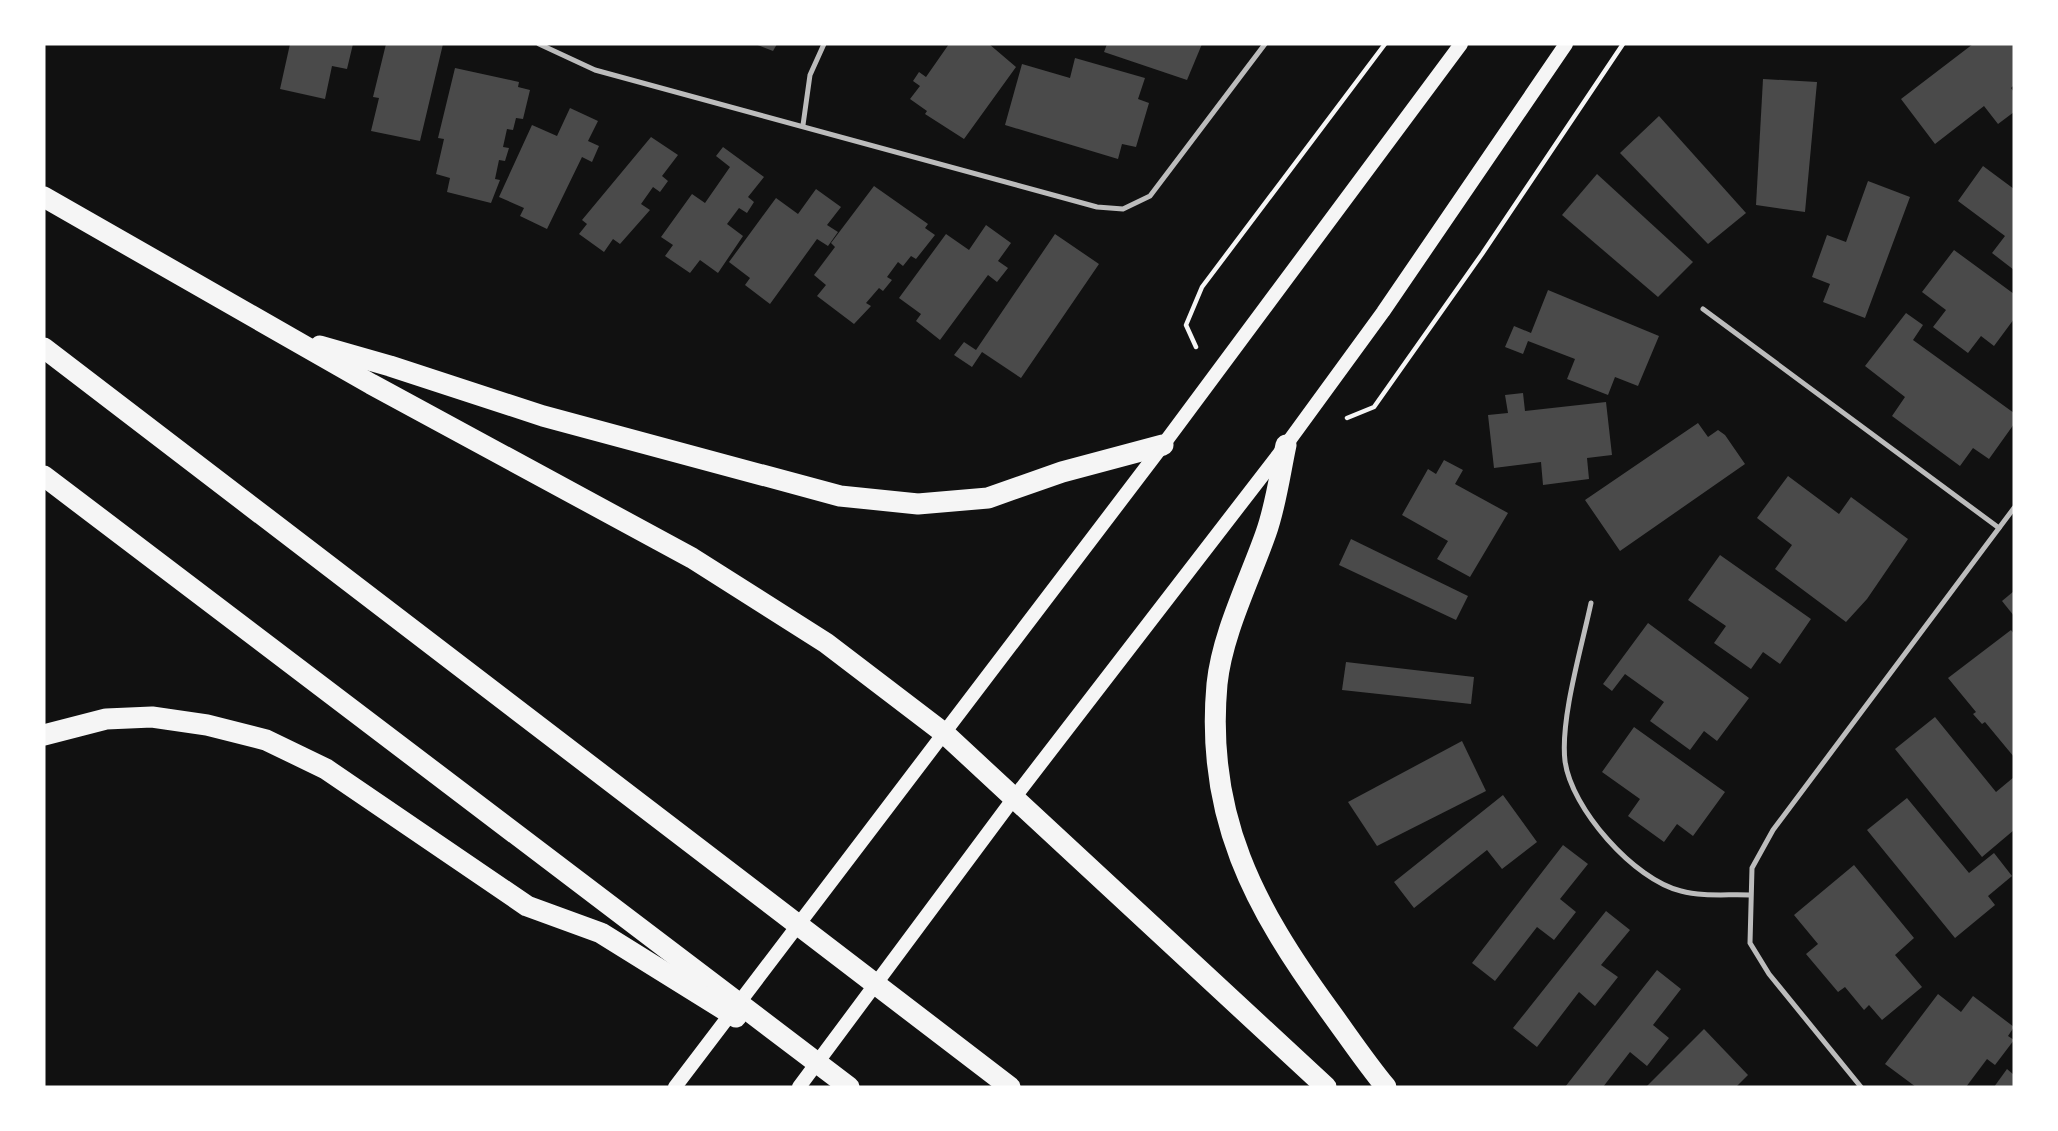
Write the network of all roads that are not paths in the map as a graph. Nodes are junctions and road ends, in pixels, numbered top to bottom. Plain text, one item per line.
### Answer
1 (539, 44) edge
2 (824, 44) edge
3 (1265, 44) edge
4 (1461, 44) edge
5 (1566, 44) edge
6 (803, 125) junction
7 (44, 197) edge
8 (1703, 309) dead end
9 (291, 338) junction
10 (44, 348) edge
11 (1163, 445) junction
12 (1286, 445) junction
13 (44, 476) edge
14 (2014, 508) edge
15 (1999, 528) junction
16 (1591, 603) dead end
17 (944, 733) junction
18 (44, 735) edge
19 (1014, 798) junction
20 (1750, 895) junction
21 (675, 1087) edge
22 (799, 1087) edge
23 (848, 1087) edge
24 (1010, 1087) edge
25 (1326, 1087) edge
26 (1386, 1087) edge
27 (1861, 1087) edge

1 - 6 lane
2 - 6 lane
3 - 6 lane
4 - 11 main road
5 - 12 main road
7 - 9 highway
8 - 15 lane
9 - 11 highway
9 - 17 highway
10 - 24 highway
11 - 17 main road
12 - 19 main road
12 - 26 highway
13 - 23 highway
14 - 15 lane
15 - 20 lane
16 - 20 lane
17 - 19 highway
17 - 21 main road
18 - 23 highway
19 - 22 main road
19 - 25 highway
20 - 27 lane

